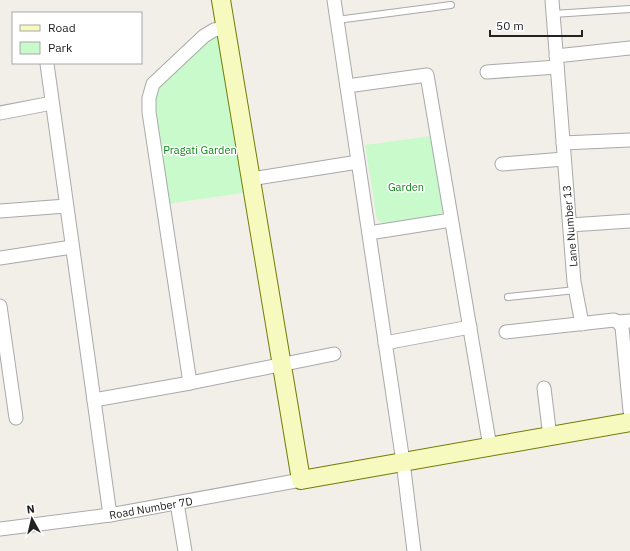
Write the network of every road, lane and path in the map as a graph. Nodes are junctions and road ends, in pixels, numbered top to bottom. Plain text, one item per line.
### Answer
1 (221, 0) edge
2 (334, 0) edge
3 (552, 0) edge
4 (451, 5) dead end
5 (630, 10) edge
6 (553, 14) junction
7 (337, 20) junction
8 (226, 28) junction
9 (630, 48) edge
10 (556, 62) junction
11 (46, 64) dead end
12 (487, 72) dead end
13 (347, 86) junction
14 (52, 103) junction
15 (0, 113) edge
16 (630, 140) edge
17 (563, 143) junction
18 (564, 159) junction
19 (358, 162) junction
20 (502, 164) dead end
21 (251, 179) junction
22 (66, 206) junction
23 (0, 210) edge
24 (451, 220) junction
25 (630, 221) edge
26 (570, 224) junction
27 (369, 233) junction
28 (72, 247) junction
29 (0, 258) edge
30 (576, 290) junction
31 (508, 298) dead end
32 (0, 306) edge
33 (624, 321) edge
34 (582, 324) junction
35 (470, 327) junction
36 (506, 332) dead end
37 (385, 343) junction
38 (334, 354) dead end
39 (282, 364) junction
40 (628, 364) edge
41 (190, 383) junction
42 (544, 388) dead end
43 (94, 400) junction
44 (630, 411) edge
45 (16, 418) dead end
46 (630, 422) edge
47 (550, 437) junction
48 (490, 447) junction
49 (403, 462) junction
50 (301, 480) junction
51 (177, 503) junction
52 (110, 515) junction
53 (0, 529) edge
54 (185, 551) edge
55 (414, 551) edge

1 - 8 street
2 - 7 street
3 - 6 street, Lane Number 13
4 - 7 lane
5 - 6 lane
6 - 10 street, Lane Number 13
7 - 13 street
8 - 21 street
8 - 41 street
9 - 10 street
10 - 12 street
10 - 17 street, Lane Number 13
11 - 14 street
13 - 19 street
13 - 24 street
14 - 15 street
14 - 22 street
16 - 17 street
17 - 18 street, Lane Number 13
18 - 20 street
18 - 26 street, Lane Number 13
19 - 21 street
19 - 27 street
21 - 39 street
22 - 23 street
22 - 28 street
24 - 27 street
24 - 35 street
25 - 26 street
26 - 30 street, Lane Number 13
27 - 37 street
28 - 29 street
28 - 43 street
30 - 31 lane
30 - 34 street, Lane Number 13
32 - 45 street
33 - 34 street
33 - 40 street
34 - 36 street
35 - 37 street
35 - 48 street
37 - 49 street
38 - 39 street
39 - 41 street
39 - 50 street
40 - 44 street
41 - 43 street
42 - 47 street
43 - 52 street
46 - 47 street
47 - 48 street
48 - 49 street
49 - 50 street
49 - 55 street
50 - 51 street, Road Number 7D
51 - 52 street, Road Number 7D
51 - 54 street
52 - 53 street, Road Number 7D

